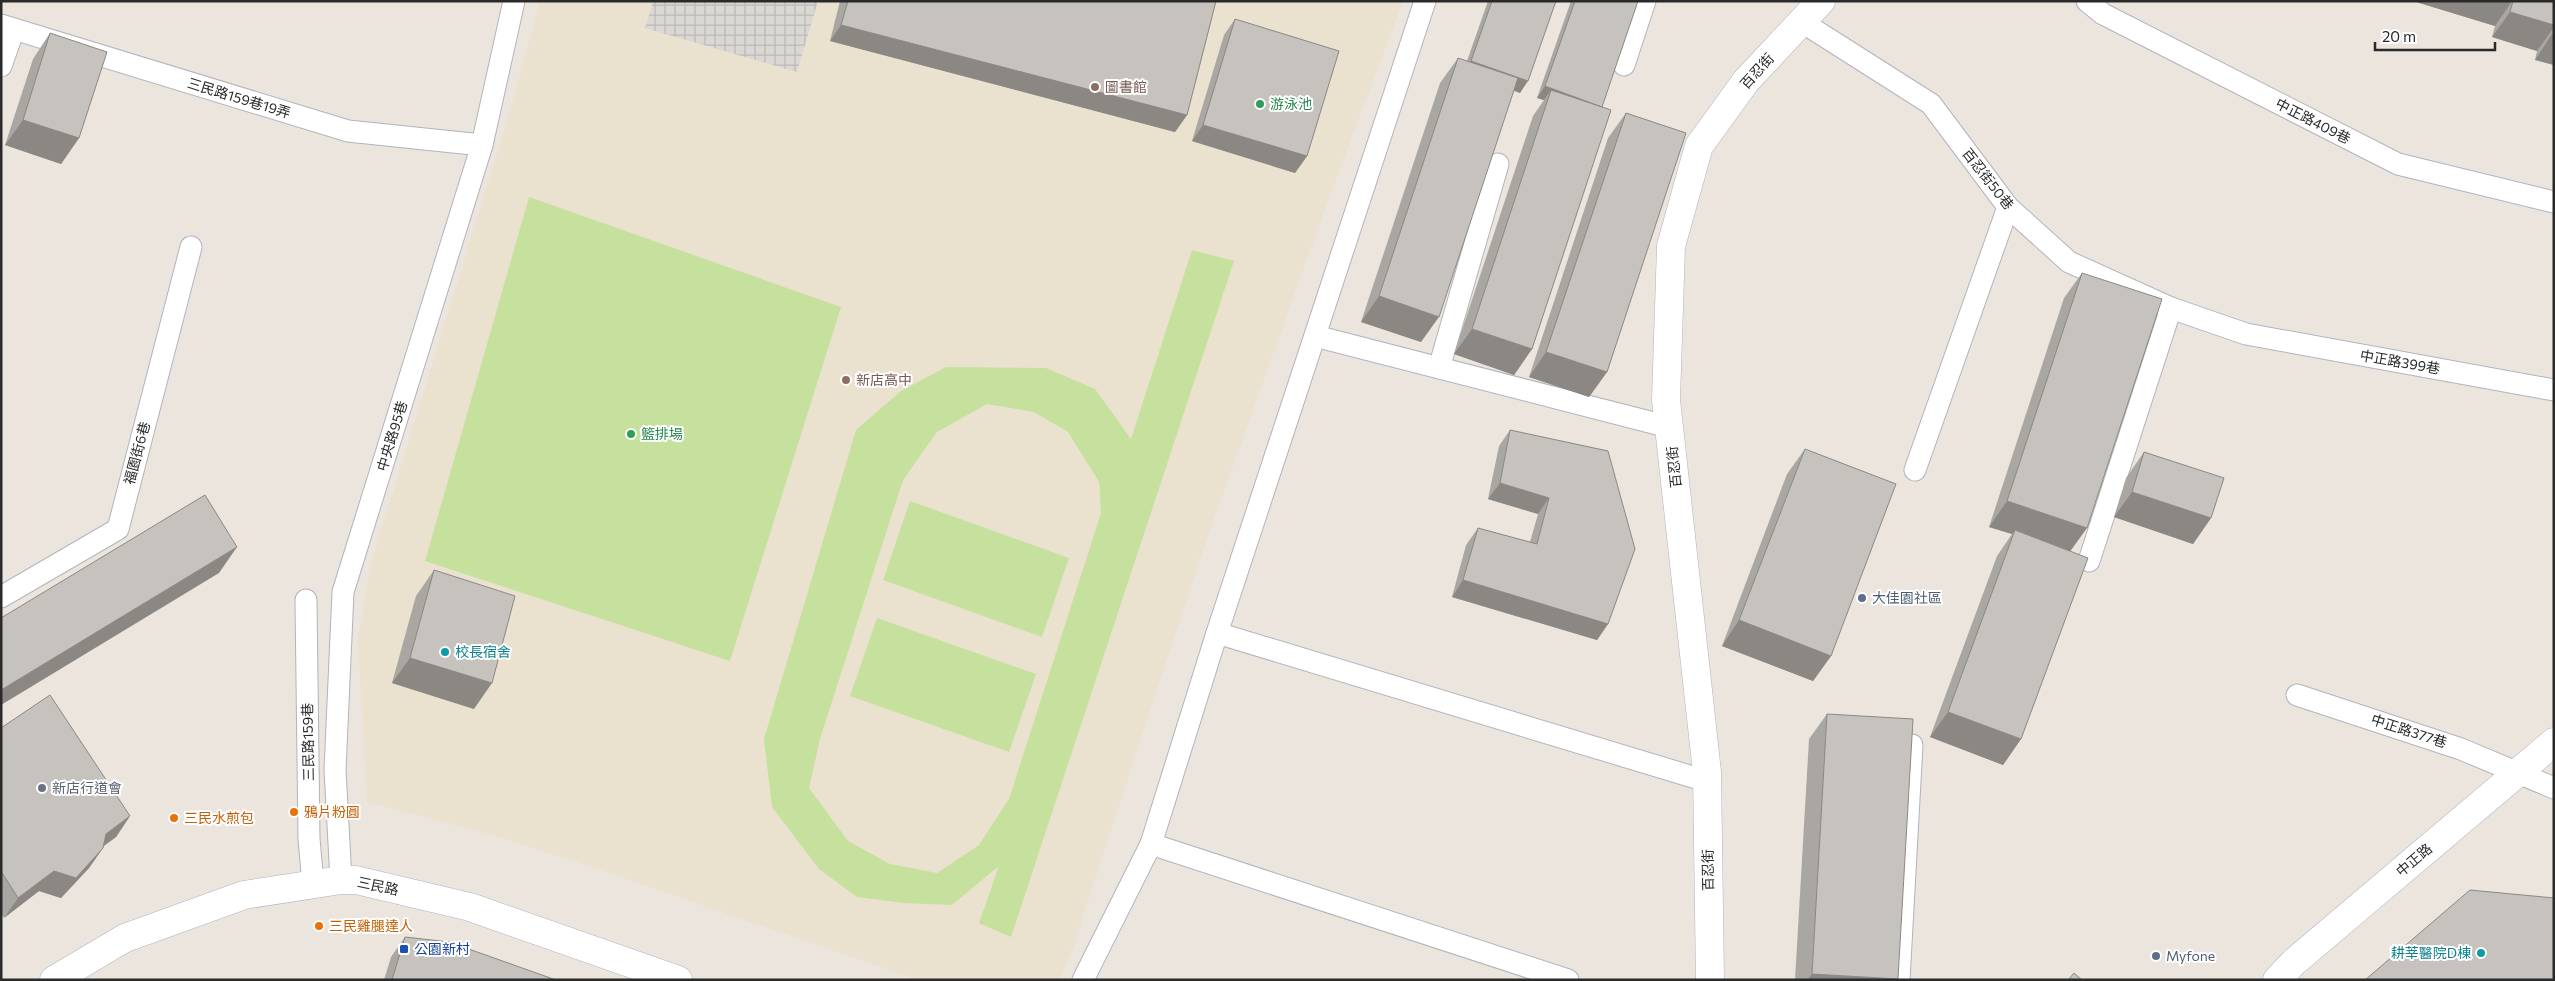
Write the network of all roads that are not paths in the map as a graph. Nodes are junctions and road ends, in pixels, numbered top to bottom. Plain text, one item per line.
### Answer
1 (514, 1) edge
2 (1425, 1) edge
3 (1645, 1) edge
4 (1821, 1) edge
5 (2086, 1) edge
6 (1802, 22) junction
7 (8, 27) edge
8 (1624, 65) edge
9 (1, 66) edge
10 (482, 145) junction
11 (1498, 164) edge
12 (2554, 202) edge
13 (2008, 207) junction
14 (191, 247) dead end
15 (2171, 308) junction
16 (2246, 334) joint
17 (1315, 336) junction
18 (1439, 368) junction
19 (2554, 390) edge
20 (1669, 427) junction
21 (1915, 470) dead end
22 (2089, 561) edge
23 (1, 597) edge
24 (306, 600) dead end
25 (1217, 633) junction
26 (2297, 695) dead end
27 (1912, 734) edge
28 (2554, 742) edge
29 (2518, 772) junction
30 (1706, 781) junction
31 (2554, 788) edge
32 (1151, 844) junction
33 (341, 880) junction
34 (313, 884) junction
35 (54, 980) edge
36 (678, 980) edge
37 (1083, 980) edge
38 (1568, 980) edge
39 (1710, 980) edge
40 (1899, 980) edge
41 (2277, 980) edge

1 - 10 lane, 中央路95巷
2 - 17 lane
3 - 8 lane
4 - 6 street, 百忍街
5 - 12 lane, 中正路409巷
6 - 13 lane, 百忍街50巷
6 - 20 street, 百忍街
7 - 9 lane
7 - 10 lane, 三民路159巷19弄
10 - 33 lane, 中央路95巷
11 - 18 lane
13 - 15 lane, 百忍街50巷
13 - 21 lane
14 - 23 lane, 福園街6巷
15 - 16 lane, 百忍街50巷
15 - 22 lane
16 - 19 lane, 中正路399巷
17 - 18 lane
17 - 25 lane
18 - 20 lane
20 - 30 street, 百忍街
24 - 34 lane, 三民路159巷
25 - 30 lane
25 - 32 lane
26 - 29 lane, 中正路377巷
27 - 40 lane
28 - 29 street, 中正路
29 - 31 lane, 中正路377巷
29 - 41 street, 中正路
30 - 39 street, 百忍街
32 - 37 lane
32 - 38 lane
33 - 34 street, 三民路
33 - 36 street, 三民路
34 - 35 street, 三民路

